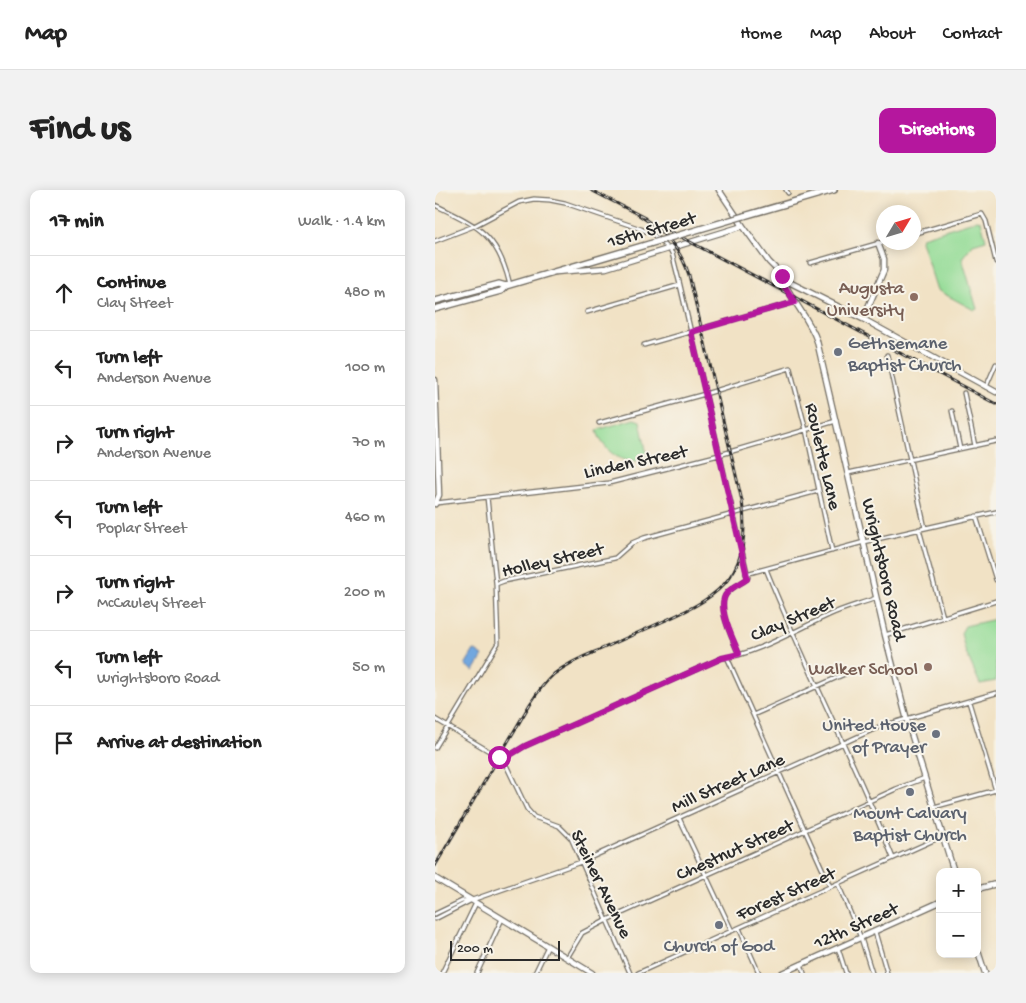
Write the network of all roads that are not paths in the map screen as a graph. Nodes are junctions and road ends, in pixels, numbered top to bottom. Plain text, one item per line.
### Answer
1 (719, 190) edge
2 (833, 190) edge
3 (435, 205) edge
4 (475, 226) junction
5 (743, 226) junction
6 (921, 232) edge
7 (435, 241) edge
8 (876, 244) edge
9 (669, 249) junction
10 (880, 250) edge
11 (996, 262) edge
12 (810, 263) dead end
13 (552, 272) junction
14 (781, 275) junction
15 (508, 285) junction
16 (680, 285) junction
17 (435, 301) edge
18 (795, 302) junction
19 (435, 309) edge
20 (587, 312) dead end
21 (863, 319) junction
22 (691, 332) junction
23 (644, 345) dead end
24 (887, 355) dead end
25 (996, 364) edge
26 (435, 380) edge
27 (986, 386) junction
28 (435, 391) edge
29 (996, 392) edge
30 (964, 393) dead end
31 (705, 394) junction
32 (952, 411) dead end
33 (836, 422) junction
34 (599, 423) dead end
35 (806, 430) junction
36 (436, 431) edge
37 (996, 441) edge
38 (975, 446) junction
39 (961, 449) junction
40 (719, 455) junction
41 (910, 460) junction
42 (436, 471) edge
43 (848, 474) junction
44 (818, 491) junction
45 (487, 497) junction
46 (435, 503) edge
47 (996, 512) edge
48 (733, 515) junction
49 (977, 516) junction
50 (925, 528) junction
51 (919, 529) junction
52 (864, 542) junction
53 (832, 551) junction
54 (994, 567) edge
55 (766, 569) junction
56 (746, 574) junction
57 (996, 580) edge
58 (496, 584) junction
59 (876, 598) junction
60 (996, 602) edge
61 (943, 617) junction
62 (792, 632) junction
63 (885, 635) junction
64 (739, 654) junction
65 (727, 657) junction
66 (847, 673) dead end
67 (818, 686) junction
68 (996, 693) edge
69 (969, 702) junction
70 (753, 715) junction
71 (435, 719) edge
72 (907, 720) junction
73 (448, 727) junction
74 (844, 743) junction
75 (435, 748) edge
76 (502, 760) junction
77 (779, 773) junction
78 (925, 778) junction
79 (996, 790) edge
80 (869, 802) junction
81 (934, 807) junction
82 (679, 818) junction
83 (804, 831) junction
84 (943, 836) junction
85 (893, 858) junction
86 (581, 862) junction
87 (953, 868) edge
88 (706, 875) junction
89 (435, 878) edge
90 (838, 884) junction
91 (996, 884) edge
92 (830, 886) junction
93 (981, 888) edge
94 (474, 901) junction
95 (936, 904) edge
96 (435, 914) edge
97 (435, 919) edge
98 (503, 919) junction
99 (607, 920) junction
100 (739, 928) junction
101 (732, 931) junction
102 (875, 932) junction
103 (861, 938) junction
104 (548, 946) junction
105 (838, 948) junction
106 (567, 958) junction
107 (980, 958) edge
108 (801, 964) junction
109 (442, 973) edge
110 (477, 973) edge
111 (535, 973) edge
112 (592, 973) edge
113 (630, 973) edge
114 (638, 973) edge
115 (759, 973) edge
116 (782, 973) edge
117 (804, 973) edge
118 (846, 973) edge
119 (872, 973) edge
120 (887, 973) edge
121 (985, 973) edge

1 - 5 street, Wrightsboro Road
2 - 13 main road, 15th Street, bridge
3 - 4 street
4 - 7 street
4 - 9 street
4 - 15 street
5 - 9 street
5 - 14 street, Wrightsboro Road
6 - 11 street
8 - 12 street
9 - 13 street
9 - 16 street
10 - 21 street
13 - 15 main road, 15th Street
14 - 18 street, Wrightsboro Road
14 - 21 street
15 - 17 main road, 15th Street
15 - 19 main road, 15th Street
16 - 20 street
16 - 22 street
18 - 22 street
18 - 33 street, Wrightsboro Road
21 - 27 street
22 - 23 street
22 - 31 street
24 - 41 street
25 - 27 street
26 - 28 street
27 - 29 street
28 - 36 street
30 - 38 street
31 - 34 street
31 - 35 street, Roulette Lane
31 - 40 street
32 - 39 street
33 - 35 street, Linden Street
33 - 43 street, Wrightsboro Road
35 - 40 street, Linden Street
35 - 44 street, Roulette Lane
36 - 42 street
37 - 38 street
38 - 39 street
39 - 41 street
40 - 45 street, Linden Street
40 - 48 street
41 - 43 street
41 - 50 street
42 - 46 street
43 - 52 street, Wrightsboro Road
44 - 48 street, Holley Street
44 - 53 street, Roulette Lane
45 - 46 street, Linden Street
45 - 58 street
47 - 49 street
48 - 56 street
48 - 58 street, Holley Street
49 - 50 street
49 - 54 street
50 - 51 street
51 - 52 street
51 - 61 street
52 - 53 street
52 - 59 street, Wrightsboro Road
53 - 55 street
54 - 57 street
55 - 56 street
55 - 62 street
56 - 64 street
58 - 73 street, Holley Street
59 - 62 street, Clay Street
59 - 63 street, Wrightsboro Road
60 - 61 street
61 - 63 street
62 - 64 street, Clay Street
62 - 67 street
63 - 72 street, Wrightsboro Road
64 - 65 street, Clay Street
65 - 70 street
65 - 76 street, Clay Street
66 - 67 street
67 - 70 street
67 - 74 street
68 - 69 street, Mill Street Lane
69 - 72 street, Mill Street Lane
69 - 79 street
70 - 77 street
71 - 73 street
72 - 74 street, Mill Street Lane
72 - 78 street, Wrightsboro Road
73 - 75 street, Holley Street
73 - 76 street
74 - 77 street, Mill Street Lane
74 - 80 street
76 - 86 street, Steiner Avenue
77 - 82 street, Mill Street Lane
77 - 83 street
78 - 80 street, Chestnut Street
78 - 81 street, Wrightsboro Road
79 - 81 street
80 - 83 street, Chestnut Street
80 - 85 street
81 - 84 street, Wrightsboro Road
82 - 86 street, Mill Street Lane
82 - 88 street
83 - 88 street, Chestnut Street
83 - 92 street
84 - 85 street, Forest Street
84 - 87 street, Wrightsboro Road
85 - 90 street, Forest Street
86 - 94 street, Mill Street Lane
86 - 99 street, Steiner Avenue
88 - 99 street, Chestnut Street
88 - 101 street
89 - 94 street
90 - 92 street, Forest Street
90 - 103 street
91 - 93 street
92 - 100 street, Forest Street
94 - 96 street, Mill Street Lane
94 - 97 street, Mill Street Lane
94 - 98 street
94 - 109 street
95 - 102 street, 12th Street
98 - 104 street
98 - 110 street
99 - 106 street, Chestnut Street
99 - 113 street, Steiner Avenue
100 - 101 street, Forest Street
100 - 115 street
101 - 114 street, Forest Street
102 - 103 street, 12th Street
102 - 120 street
103 - 105 street, 12th Street
103 - 119 street
104 - 106 street
104 - 111 street
105 - 108 street, 12th Street
105 - 118 street
106 - 112 street
107 - 121 street
108 - 116 street, 12th Street
108 - 117 street

